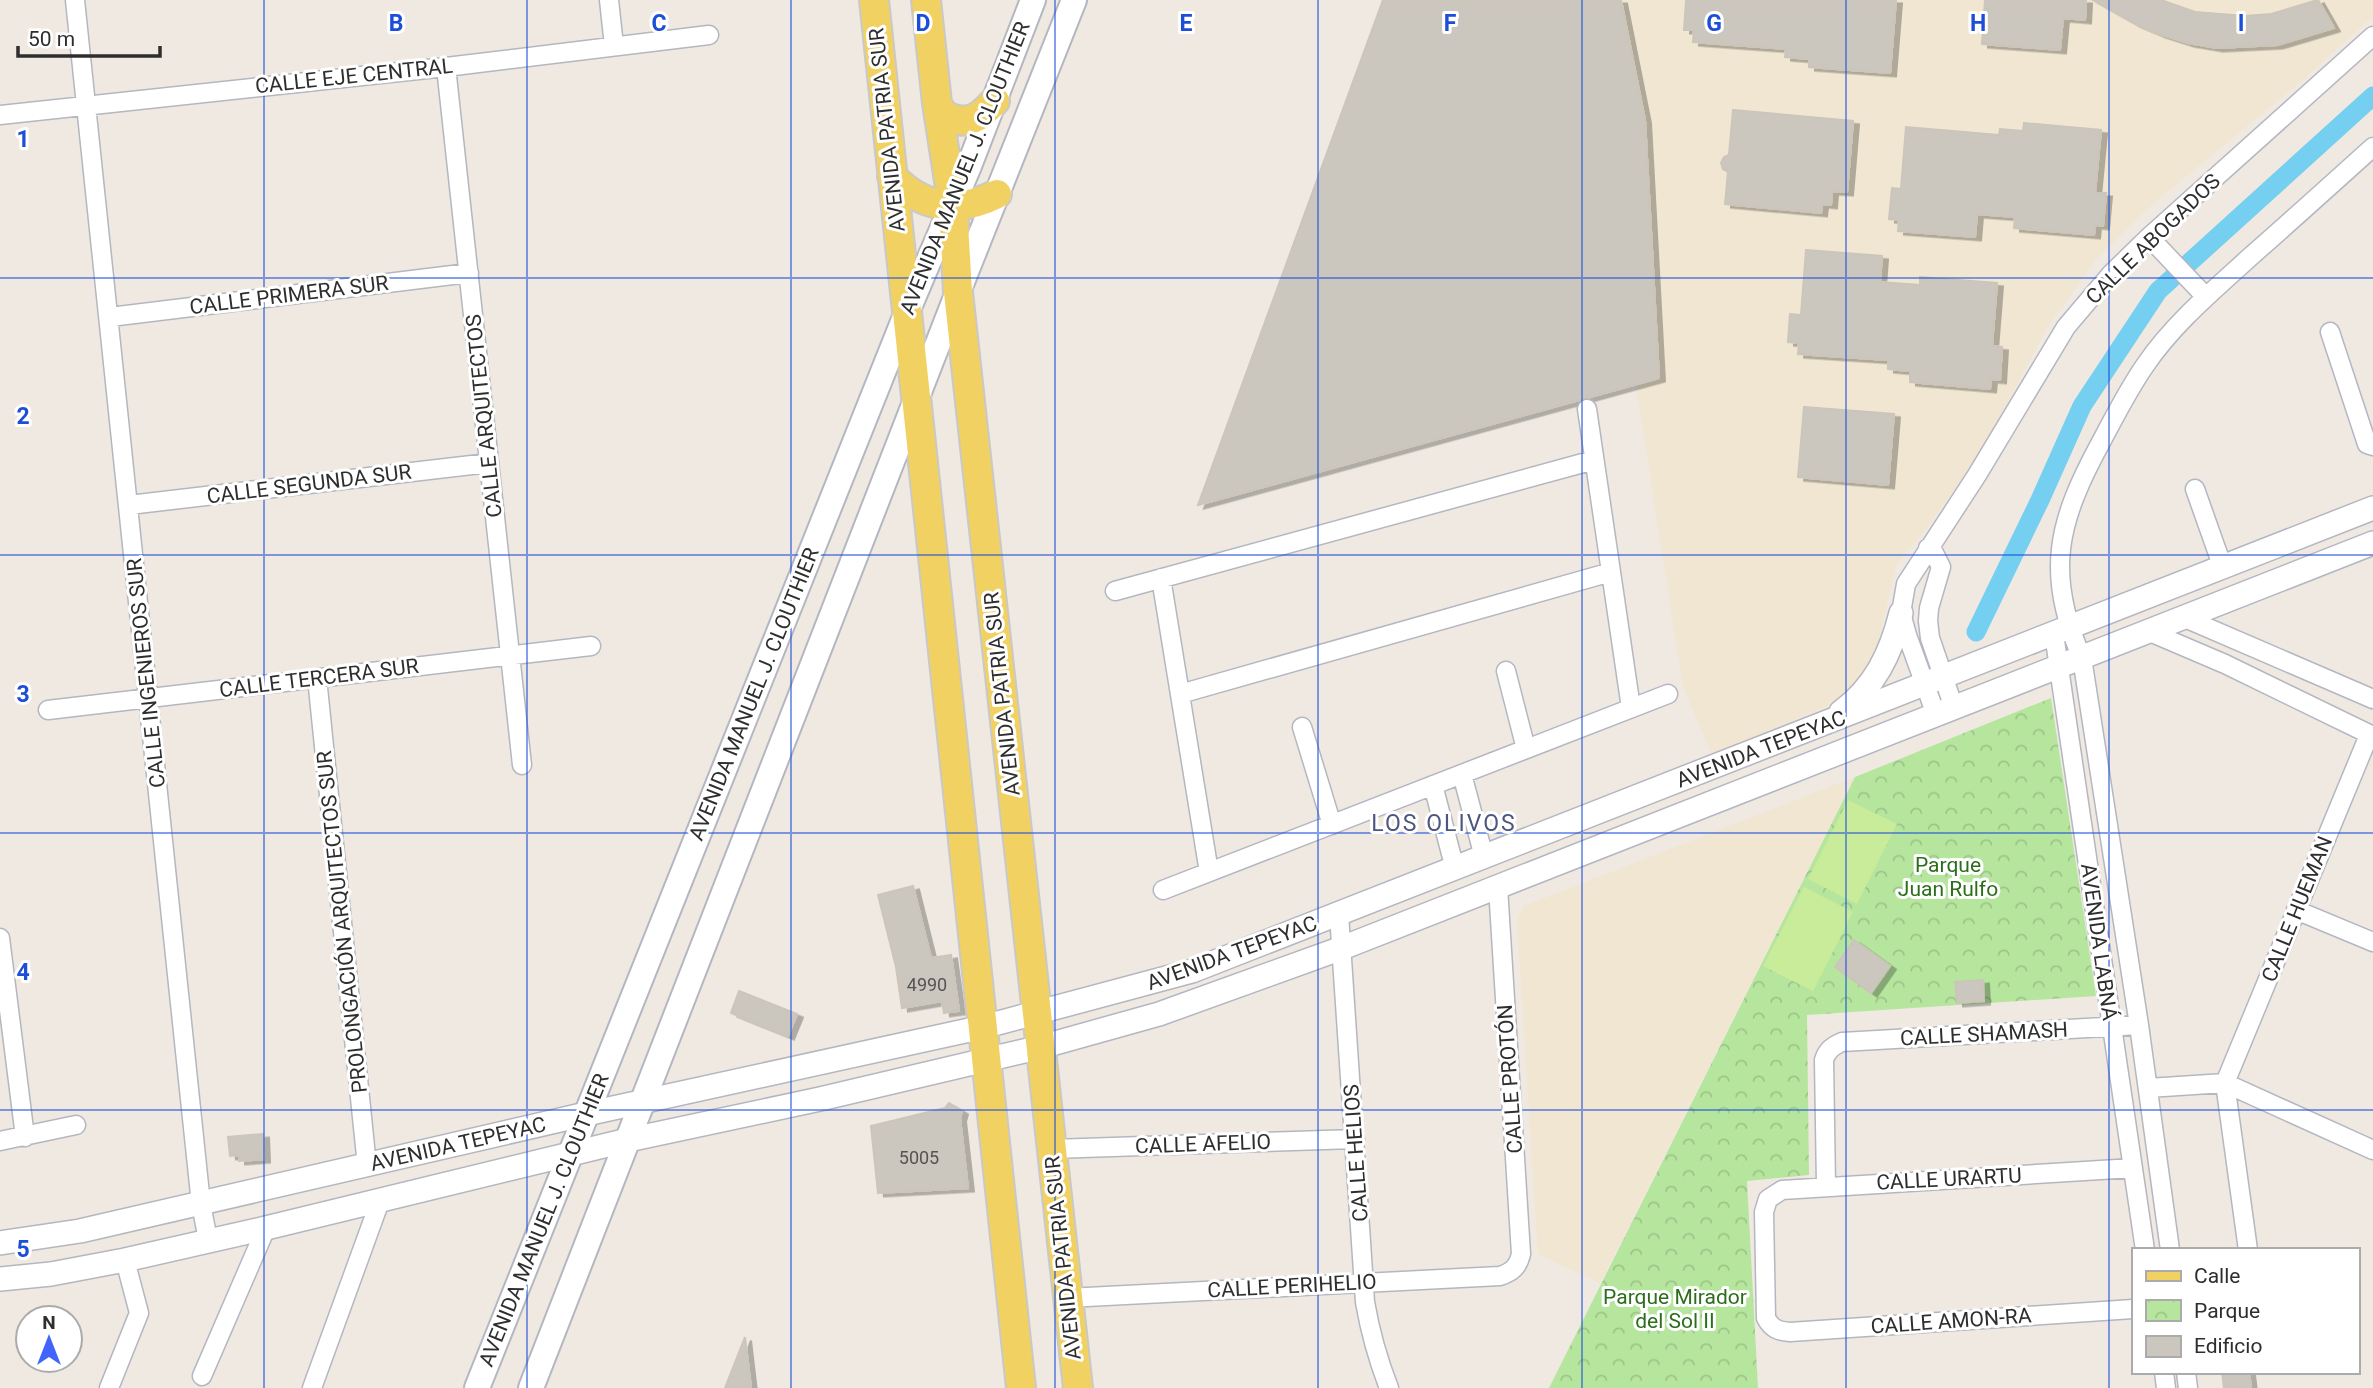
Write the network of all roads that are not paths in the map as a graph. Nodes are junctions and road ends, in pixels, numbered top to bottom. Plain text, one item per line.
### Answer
1 (75, 0) edge
2 (609, 0) edge
3 (874, 0) edge
4 (926, 0) edge
5 (1033, 0) edge
6 (1074, 0) edge
7 (709, 35) dead end
8 (2373, 36) edge
9 (614, 46) junction
10 (446, 67) junction
11 (995, 101) junction
12 (937, 103) junction
13 (86, 105) junction
14 (0, 115) edge
15 (2373, 148) edge
16 (892, 176) junction
17 (997, 194) junction
18 (953, 207) junction
19 (2155, 244) junction
20 (469, 273) junction
21 (958, 292) junction
22 (2206, 297) junction
23 (907, 312) junction
24 (110, 317) junction
25 (2330, 332) dead end
26 (916, 403) junction
27 (1587, 409) dead end
28 (2373, 446) edge
29 (1594, 460) junction
30 (489, 463) junction
31 (2195, 489) dead end
32 (129, 505) junction
33 (2373, 508) edge
34 (2373, 543) edge
35 (1928, 548) junction
36 (2223, 568) junction
37 (1611, 572) junction
38 (1161, 578) junction
39 (1115, 591) dead end
40 (1901, 613) junction
41 (2185, 618) junction
42 (2061, 631) junction
43 (2150, 632) junction
44 (591, 646) dead end
45 (510, 655) junction
46 (2082, 658) junction
47 (2058, 667) junction
48 (1506, 671) dead end
49 (317, 678) junction
50 (1943, 678) junction
51 (1180, 694) junction
52 (1668, 694) dead end
53 (148, 698) junction
54 (2373, 699) edge
55 (1631, 708) junction
56 (1953, 708) junction
57 (48, 710) dead end
58 (1822, 726) junction
59 (1303, 727) dead end
60 (2371, 736) edge
61 (1526, 749) junction
62 (522, 765) dead end
63 (1462, 774) junction
64 (1433, 785) junction
65 (1332, 825) junction
66 (1484, 857) junction
67 (1455, 869) junction
68 (1209, 872) junction
69 (1498, 887) junction
70 (1163, 890) dead end
71 (2296, 909) junction
72 (1339, 914) junction
73 (0, 938) edge
74 (2373, 943) edge
75 (1342, 948) junction
76 (1037, 1014) junction
77 (2139, 1025) junction
78 (983, 1027) junction
79 (2112, 1027) junction
80 (1041, 1047) junction
81 (987, 1060) junction
82 (2225, 1083) junction
83 (2148, 1088) junction
84 (644, 1102) junction
85 (586, 1114) junction
86 (76, 1125) dead end
87 (25, 1137) junction
88 (1355, 1139) junction
89 (628, 1140) junction
90 (0, 1141) edge
91 (1052, 1149) junction
92 (2373, 1150) edge
93 (568, 1155) junction
94 (368, 1166) junction
95 (2133, 1168) junction
96 (1826, 1186) junction
97 (380, 1201) junction
98 (201, 1204) junction
99 (266, 1228) junction
100 (208, 1240) junction
101 (0, 1243) edge
102 (2145, 1248) edge
103 (2169, 1248) edge
104 (2248, 1248) edge
105 (125, 1260) junction
106 (1514, 1269) joint
107 (0, 1279) edge
108 (1364, 1281) junction
109 (1067, 1298) junction
110 (2132, 1309) edge
111 (1771, 1326) joint
112 (202, 1376) dead end
113 (109, 1388) edge
114 (312, 1388) edge
115 (477, 1388) edge
116 (531, 1388) edge
117 (1021, 1388) edge
118 (1078, 1388) edge
119 (1390, 1388) edge

1 - 13 street, CALLE INGENIEROS SUR
2 - 9 street
3 - 16 main road, AVENIDA PATRIA SUR
4 - 12 main road, AVENIDA PATRIA SUR
5 - 11 main road, AVENIDA MANUEL J. CLOUTHIER
6 - 17 main road, AVENIDA MANUEL J. CLOUTHIER
7 - 9 street, CALLE EJE CENTRAL
8 - 19 street, CALLE ABOGADOS
9 - 10 street, CALLE EJE CENTRAL
10 - 13 street, CALLE EJE CENTRAL
10 - 20 street, CALLE ARQUITECTOS
11 - 12 main road
11 - 18 main road, AVENIDA MANUEL J. CLOUTHIER
12 - 18 main road, AVENIDA PATRIA SUR
13 - 14 street, CALLE EJE CENTRAL
13 - 24 street, CALLE INGENIEROS SUR
15 - 22 street
16 - 18 main road
16 - 23 main road, AVENIDA PATRIA SUR
17 - 18 main road
17 - 21 main road, AVENIDA MANUEL J. CLOUTHIER
18 - 21 main road, AVENIDA PATRIA SUR
18 - 23 main road, AVENIDA MANUEL J. CLOUTHIER
19 - 22 street
19 - 35 street, CALLE ABOGADOS
20 - 24 street, CALLE PRIMERA SUR
20 - 30 street, CALLE ARQUITECTOS
21 - 26 main road, AVENIDA MANUEL J. CLOUTHIER
21 - 76 main road, AVENIDA PATRIA SUR
22 - 42 street
23 - 26 main road, AVENIDA PATRIA SUR
23 - 85 main road, AVENIDA MANUEL J. CLOUTHIER
24 - 32 street, CALLE INGENIEROS SUR
25 - 28 street
26 - 78 main road, AVENIDA PATRIA SUR
26 - 84 main road, AVENIDA MANUEL J. CLOUTHIER
27 - 29 street
29 - 37 street
29 - 38 street
30 - 32 street, CALLE SEGUNDA SUR
30 - 45 street, CALLE ARQUITECTOS
31 - 36 street
32 - 53 street, CALLE INGENIEROS SUR
33 - 36 street, AVENIDA TEPEYAC
34 - 41 street, AVENIDA TEPEYAC
35 - 40 street, CALLE ABOGADOS
35 - 50 street
36 - 42 street, AVENIDA TEPEYAC
37 - 51 street
37 - 55 street
38 - 39 street
38 - 51 street
40 - 50 street
40 - 58 street
41 - 43 street, AVENIDA TEPEYAC
41 - 54 street
42 - 46 street, AVENIDA LABNÁ
42 - 47 street, AVENIDA LABNÁ
42 - 50 street, AVENIDA TEPEYAC
43 - 46 street, AVENIDA TEPEYAC
43 - 60 street
44 - 45 street, CALLE TERCERA SUR
45 - 49 street, CALLE TERCERA SUR
45 - 62 street, CALLE ARQUITECTOS
46 - 47 street, AVENIDA TEPEYAC
46 - 77 street, AVENIDA LABNÁ
47 - 56 street, AVENIDA TEPEYAC
47 - 79 street, AVENIDA LABNÁ
48 - 61 street
49 - 53 street, CALLE TERCERA SUR
49 - 94 street, PROLONGACIÓN ARQUITECTOS SUR
50 - 56 street
50 - 58 street, AVENIDA TEPEYAC
51 - 68 street
52 - 55 street
53 - 57 street, CALLE TERCERA SUR
53 - 98 street, CALLE INGENIEROS SUR
55 - 61 street
56 - 69 street, AVENIDA TEPEYAC
58 - 66 street, AVENIDA TEPEYAC
59 - 65 street
60 - 71 street, CALLE HUEMAN
61 - 63 street
63 - 64 street
63 - 66 street
64 - 65 street
64 - 67 street
65 - 68 street
66 - 67 street, AVENIDA TEPEYAC
67 - 72 street, AVENIDA TEPEYAC
68 - 70 street
69 - 75 street, AVENIDA TEPEYAC
69 - 106 street, CALLE PROTÓN
71 - 74 street
71 - 82 street, CALLE HUEMAN
72 - 75 street, CALLE HELIOS
72 - 76 street, AVENIDA TEPEYAC
73 - 87 street
75 - 80 street, AVENIDA TEPEYAC
75 - 88 street, CALLE HELIOS
76 - 78 street, AVENIDA TEPEYAC
76 - 80 main road, AVENIDA PATRIA SUR
77 - 79 street, CALLE SHAMASH
77 - 83 street, AVENIDA LABNÁ
78 - 81 main road, AVENIDA PATRIA SUR
78 - 84 street, AVENIDA TEPEYAC
79 - 95 street, AVENIDA LABNÁ
79 - 96 street, CALLE SHAMASH
80 - 81 street, AVENIDA TEPEYAC
80 - 91 main road, AVENIDA PATRIA SUR
81 - 89 street, AVENIDA TEPEYAC
81 - 117 main road, AVENIDA PATRIA SUR
82 - 83 street
82 - 92 street
82 - 104 street
83 - 103 street, AVENIDA LABNÁ
84 - 85 street, AVENIDA TEPEYAC
84 - 89 main road, AVENIDA MANUEL J. CLOUTHIER
85 - 93 main road, AVENIDA MANUEL J. CLOUTHIER
85 - 94 street, AVENIDA TEPEYAC
86 - 87 street
87 - 90 street
88 - 91 street, CALLE AFELIO
88 - 108 street, CALLE HELIOS
89 - 93 street, AVENIDA TEPEYAC
89 - 116 main road, AVENIDA MANUEL J. CLOUTHIER
91 - 109 main road, AVENIDA PATRIA SUR
93 - 97 street, AVENIDA TEPEYAC
93 - 115 main road, AVENIDA MANUEL J. CLOUTHIER
94 - 98 street, AVENIDA TEPEYAC
95 - 96 street, CALLE URARTU
95 - 102 street, AVENIDA LABNÁ
96 - 111 street, CALLE URARTU
97 - 99 street, AVENIDA TEPEYAC
97 - 114 street
98 - 100 street, CALLE INGENIEROS SUR
98 - 101 street, AVENIDA TEPEYAC
99 - 100 street, AVENIDA TEPEYAC
99 - 112 street
100 - 105 street, AVENIDA TEPEYAC
105 - 107 street, AVENIDA TEPEYAC
105 - 113 street
106 - 108 street, CALLE PERIHELIO
108 - 109 street, CALLE PERIHELIO
108 - 119 street, CALLE HELIOS
109 - 118 main road, AVENIDA PATRIA SUR
110 - 111 street, CALLE AMON-RA

